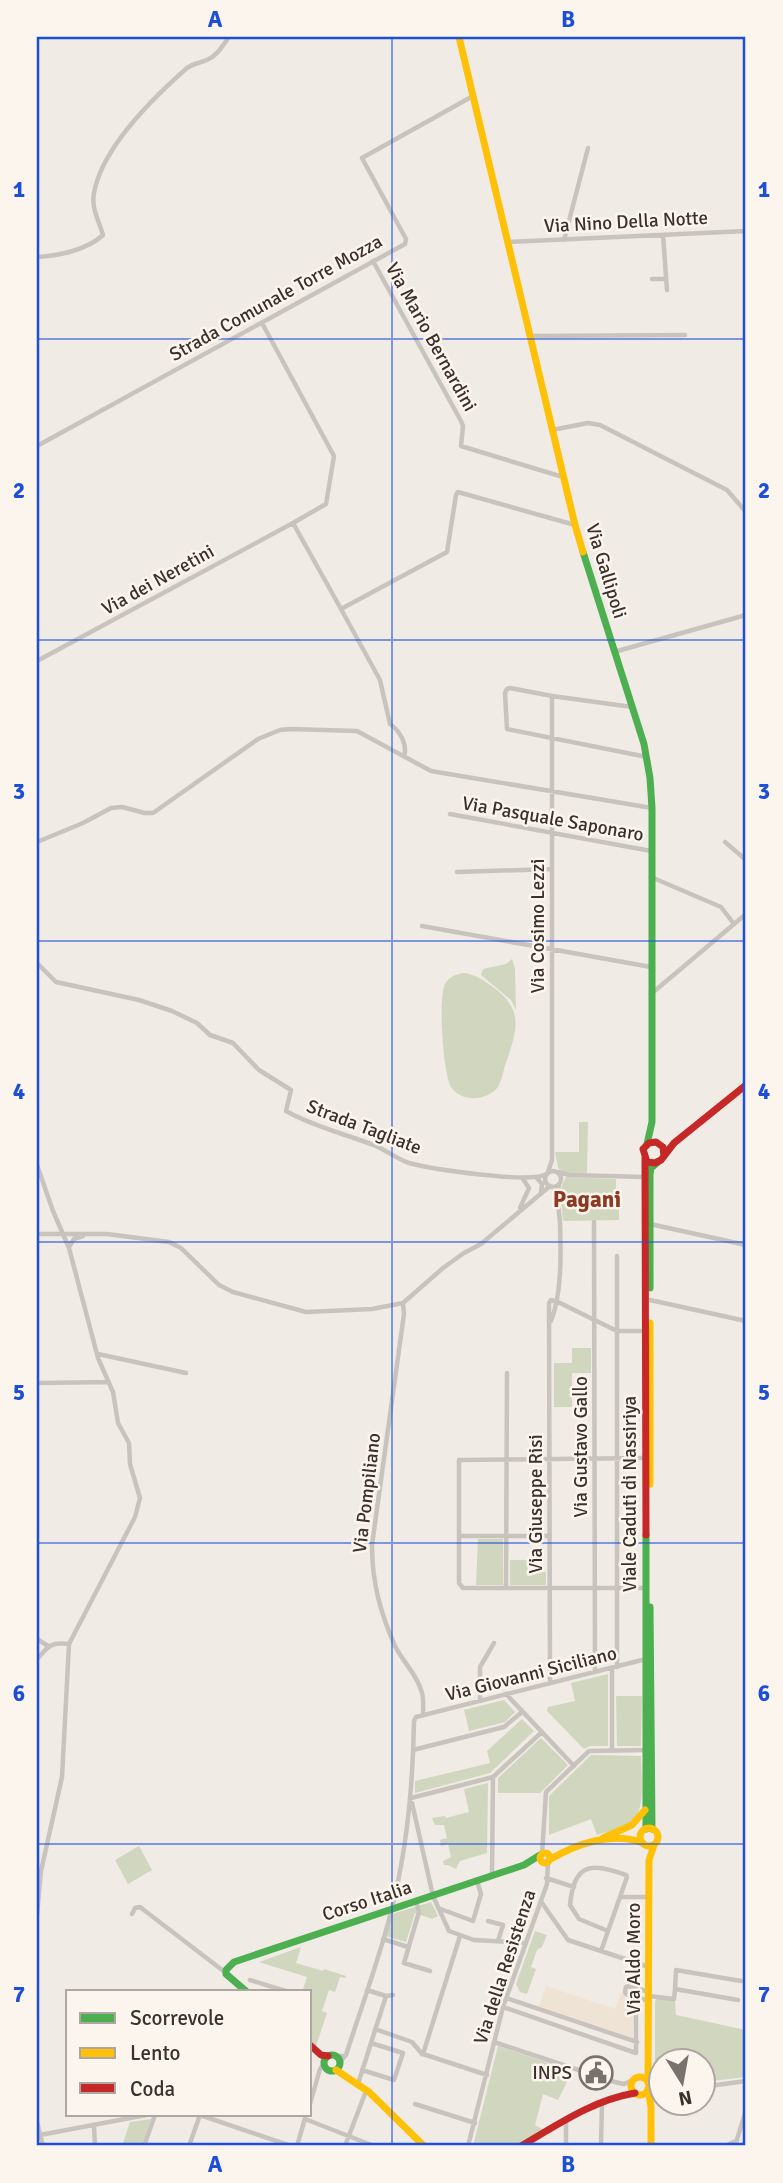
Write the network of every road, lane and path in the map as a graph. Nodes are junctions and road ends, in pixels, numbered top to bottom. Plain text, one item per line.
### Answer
1 (229, 37) edge
2 (459, 37) edge
3 (473, 96) junction
4 (588, 148) dead end
5 (746, 231) edge
6 (663, 235) junction
7 (564, 240) junction
8 (507, 242) junction
9 (37, 257) edge
10 (373, 261) junction
11 (652, 279) dead end
12 (666, 279) junction
13 (667, 290) dead end
14 (262, 323) junction
15 (685, 335) dead end
16 (530, 336) junction
17 (552, 430) junction
18 (37, 446) edge
19 (563, 477) junction
20 (746, 512) edge
21 (293, 523) junction
22 (575, 525) junction
23 (341, 609) junction
24 (746, 615) edge
25 (614, 652) junction
26 (37, 662) edge
27 (552, 696) junction
28 (632, 707) junction
29 (552, 738) junction
30 (404, 757) junction
31 (647, 757) junction
32 (552, 790) junction
33 (652, 808) junction
34 (450, 814) dead end
35 (552, 833) junction
36 (37, 842) edge
37 (725, 842) dead end
38 (651, 851) junction
39 (746, 860) edge
40 (552, 869) junction
41 (457, 872) dead end
42 (651, 877) junction
43 (745, 917) edge
44 (734, 924) junction
45 (422, 926) dead end
46 (552, 950) junction
47 (37, 963) edge
48 (651, 967) junction
49 (651, 994) junction
50 (746, 1085) edge
51 (652, 1122) junction
52 (674, 1143) junction
53 (647, 1144) junction
54 (660, 1144) junction
55 (552, 1155) junction
56 (645, 1158) junction
57 (661, 1159) junction
58 (37, 1165) edge
59 (547, 1173) junction
60 (559, 1174) junction
61 (536, 1177) junction
62 (646, 1177) junction
63 (522, 1178) junction
64 (545, 1181) junction
65 (559, 1184) junction
66 (551, 1186) junction
67 (541, 1193) junction
68 (557, 1197) junction
69 (518, 1212) junction
70 (594, 1222) dead end
71 (650, 1224) junction
72 (37, 1234) edge
73 (64, 1234) junction
74 (90, 1234) junction
75 (746, 1245) edge
76 (69, 1248) junction
77 (617, 1256) dead end
78 (650, 1300) junction
79 (558, 1302) junction
80 (403, 1303) junction
81 (594, 1320) junction
82 (746, 1321) edge
83 (550, 1325) junction
84 (617, 1331) junction
85 (646, 1331) junction
86 (97, 1354) junction
87 (186, 1373) dead end
88 (507, 1373) dead end
89 (108, 1382) junction
90 (37, 1383) edge
91 (646, 1458) junction
92 (506, 1459) junction
93 (550, 1459) junction
94 (595, 1459) junction
95 (617, 1459) junction
96 (460, 1536) junction
97 (506, 1536) junction
98 (550, 1536) junction
99 (550, 1587) junction
100 (506, 1588) junction
101 (595, 1588) junction
102 (617, 1588) junction
103 (646, 1588) junction
104 (37, 1639) edge
105 (494, 1643) dead end
106 (69, 1644) junction
107 (48, 1646) junction
108 (37, 1659) edge
109 (646, 1659) junction
110 (614, 1667) junction
111 (594, 1672) junction
112 (550, 1683) junction
113 (506, 1694) junction
114 (480, 1701) junction
115 (522, 1712) junction
116 (423, 1715) junction
117 (542, 1732) junction
118 (413, 1750) junction
119 (646, 1750) junction
120 (612, 1751) junction
121 (574, 1766) junction
122 (493, 1777) junction
123 (411, 1798) junction
124 (646, 1805) junction
125 (646, 1830) junction
126 (631, 1838) junction
127 (600, 1840) junction
128 (647, 1845) junction
129 (545, 1859) junction
130 (492, 1876) junction
131 (547, 1878) junction
132 (477, 1881) junction
133 (574, 1887) junction
134 (433, 1896) junction
135 (620, 1897) junction
136 (649, 1897) junction
137 (416, 1901) junction
138 (541, 1902) junction
139 (438, 1908) junction
140 (392, 1909) junction
141 (132, 1914) dead end
142 (37, 1915) edge
143 (488, 1921) dead end
144 (608, 1931) junction
145 (460, 1936) junction
146 (383, 1939) junction
147 (498, 1941) junction
148 (526, 1943) junction
149 (408, 1947) junction
150 (601, 1951) junction
151 (649, 1967) junction
152 (430, 1971) dead end
153 (226, 1974) junction
154 (250, 1980) dead end
155 (741, 1981) dead end
156 (675, 1989) junction
157 (245, 1990) edge
158 (282, 1990) edge
159 (367, 1990) junction
160 (393, 1995) dead end
161 (386, 1996) junction
162 (636, 1997) junction
163 (649, 1997) junction
164 (506, 1998) junction
165 (738, 2000) dead end
166 (503, 2007) junction
167 (559, 2016) junction
168 (556, 2026) junction
169 (375, 2029) junction
170 (601, 2030) junction
171 (598, 2040) junction
172 (495, 2042) junction
173 (637, 2042) junction
174 (371, 2043) junction
175 (648, 2046) edge
176 (312, 2047) edge
177 (423, 2054) junction
178 (646, 2062) edge
179 (332, 2063) junction
180 (362, 2070) junction
181 (486, 2074) junction
182 (646, 2081) edge
183 (746, 2081) edge
184 (358, 2084) junction
185 (716, 2085) edge
186 (635, 2086) junction
187 (646, 2090) edge
188 (366, 2091) junction
189 (312, 2097) edge
190 (646, 2097) edge
191 (602, 2102) junction
192 (415, 2104) dead end
193 (746, 2110) edge
194 (141, 2116) edge
195 (155, 2116) edge
196 (200, 2116) edge
197 (203, 2116) edge
198 (650, 2116) edge
199 (306, 2117) edge
200 (566, 2121) junction
201 (37, 2122) edge
202 (475, 2123) junction
203 (94, 2125) junction
204 (40, 2135) junction
205 (348, 2136) junction
206 (736, 2143) edge
207 (43, 2146) edge
208 (95, 2146) edge
209 (145, 2146) edge
210 (189, 2146) edge
211 (291, 2146) edge
212 (297, 2146) edge
213 (345, 2146) edge
214 (374, 2146) edge
215 (424, 2146) edge
216 (468, 2146) edge
217 (521, 2146) edge
218 (566, 2146) edge
219 (601, 2146) edge
220 (651, 2146) edge
221 (725, 2146) edge

1 - 9 street
2 - 3 main road, Via Gallipoli
3 - 8 main road, Via Gallipoli
3 - 10 street, Strada Comunale Torre Mozza
4 - 7 street
5 - 6 street, Via Nino Della Notte
6 - 7 street, Via Nino Della Notte
6 - 12 street
7 - 8 street, Via Nino Della Notte
8 - 16 main road, Via Gallipoli
10 - 14 street, Strada Comunale Torre Mozza
10 - 19 street, Via Mario Bernardini
11 - 12 street
12 - 13 street
14 - 18 street, Strada Comunale Torre Mozza
14 - 21 street, Via dei Neretini
15 - 16 street
16 - 17 main road, Via Gallipoli
17 - 19 main road, Via Gallipoli
17 - 20 street
19 - 22 main road, Via Gallipoli
21 - 23 street
21 - 26 street, Via dei Neretini
22 - 23 street
22 - 25 main road, Via Gallipoli
23 - 30 street
24 - 25 street
25 - 28 main road, Via Gallipoli
27 - 28 street
27 - 29 street, Via Cosimo Lezzi
27 - 29 street
28 - 31 main road, Via Gallipoli
29 - 31 street
29 - 32 street, Via Cosimo Lezzi
30 - 32 street
30 - 36 street
31 - 33 main road, Via Gallipoli
32 - 33 street
32 - 35 street, Via Cosimo Lezzi
33 - 38 main road, Via Gallipoli
34 - 35 street, Via Pasquale Saponaro
35 - 38 street, Via Pasquale Saponaro
35 - 40 street, Via Cosimo Lezzi
37 - 39 street
38 - 42 main road, Via Gallipoli
40 - 41 street
40 - 46 street, Via Cosimo Lezzi
42 - 44 street
42 - 48 main road, Via Gallipoli
43 - 44 street
44 - 49 street
45 - 46 street
46 - 48 street
46 - 55 street, Via Cosimo Lezzi
47 - 63 street, Strada Tagliate
48 - 49 main road, Via Gallipoli
49 - 51 main road, Via Gallipoli
50 - 52 main road
51 - 53 main road, Via Gallipoli
51 - 54 main road, Via Gallipoli
52 - 54 main road
52 - 57 main road
53 - 54 main road
53 - 56 main road, Via Gallipoli
54 - 57 main road, Via Gallipoli
55 - 59 street, Via Cosimo Lezzi
55 - 60 street, Via Cosimo Lezzi
56 - 57 main road
56 - 62 main road, Viale Caduti di Nassiriya
57 - 71 main road, Viale Caduti di Nassiriya
58 - 73 street
59 - 60 street, Strada Tagliate
59 - 61 street, Strada Tagliate
59 - 64 street, Via Cosimo Lezzi
60 - 62 street
60 - 65 street, Via Giuseppe Risi
61 - 63 street, Strada Tagliate
61 - 67 street
62 - 85 main road, Viale Caduti di Nassiriya
63 - 69 street
64 - 66 street, Via Giuseppe Risi
64 - 67 street, Via Cosimo Lezzi
65 - 66 street
65 - 68 street, Via Giuseppe Risi
66 - 67 street
66 - 68 street, Via Giuseppe Risi
67 - 69 street
68 - 79 street, Via Giuseppe Risi
69 - 80 street
70 - 81 street, Via Gustavo Gallo
71 - 75 street
71 - 78 main road, Viale Caduti di Nassiriya
72 - 73 street
73 - 74 street
73 - 76 street
74 - 76 street
74 - 80 street
76 - 86 street
77 - 84 street
78 - 82 street
78 - 125 main road, Viale Caduti di Nassiriya
79 - 81 street
79 - 83 street, Via Giuseppe Risi
79 - 83 street, Via Giuseppe Risi
80 - 116 street, Via Pompiliano
81 - 84 street
81 - 94 street, Via Gustavo Gallo
83 - 93 street, Via Giuseppe Risi
84 - 85 street
84 - 95 street
85 - 91 main road, Viale Caduti di Nassiriya
86 - 87 street
86 - 89 street
88 - 92 street
89 - 90 street
89 - 106 street
91 - 95 street
91 - 103 main road, Viale Caduti di Nassiriya
92 - 93 street
92 - 96 street
92 - 97 street
93 - 94 street
93 - 98 street, Via Giuseppe Risi
94 - 95 street
94 - 101 street, Via Gustavo Gallo
95 - 102 street
96 - 97 street
96 - 100 street
97 - 98 street
97 - 100 street
98 - 99 street, Via Giuseppe Risi
99 - 100 street
99 - 101 street
99 - 112 street, Via Giuseppe Risi
101 - 102 street
101 - 111 street, Via Gustavo Gallo
102 - 103 street
102 - 110 street
103 - 109 main road, Viale Caduti di Nassiriya
104 - 107 street
105 - 114 street
106 - 107 street
106 - 142 street
107 - 108 street
109 - 110 street, Via Giovanni Siciliano
109 - 119 main road, Viale Caduti di Nassiriya
110 - 111 street, Via Giovanni Siciliano
110 - 120 street
111 - 112 street, Via Giovanni Siciliano
112 - 113 street, Via Giovanni Siciliano
113 - 114 street, Via Giovanni Siciliano
113 - 115 street
114 - 116 street, Via Giovanni Siciliano
115 - 117 street
115 - 118 street
116 - 118 street, Via Pompiliano
117 - 121 street
117 - 122 street
118 - 123 street, Via Pompiliano
119 - 120 street, Via della Resistenza
119 - 124 main road, Viale Caduti di Nassiriya
120 - 121 street, Via della Resistenza
121 - 129 street, Via della Resistenza
122 - 123 street
122 - 130 street
123 - 134 street, Via Pompiliano
123 - 140 street, Via Pompiliano
124 - 125 main road, Viale Caduti di Nassiriya
124 - 127 main road, Corso Italia
125 - 126 main road, Corso Italia
125 - 128 main road
125 - 128 main road
126 - 127 main road, Corso Italia
126 - 128 main road, Corso Italia
127 - 129 main road, Corso Italia
128 - 136 main road, Via Aldo Moro
129 - 130 main road, Corso Italia
129 - 131 street, Via della Resistenza
130 - 132 main road, Corso Italia
131 - 133 street, Via della Resistenza
131 - 138 street, Via della Resistenza
132 - 134 main road, Corso Italia
132 - 139 street
133 - 135 street
133 - 144 street
134 - 137 main road, Corso Italia
134 - 139 street, Via Pompiliano
135 - 136 street
135 - 144 street
136 - 151 main road, Via Aldo Moro
137 - 140 main road, Corso Italia
137 - 149 street
138 - 148 street, Via della Resistenza
138 - 150 street
139 - 145 street, Via Pompiliano
140 - 146 street, Via Pompiliano
140 - 153 main road, Corso Italia
141 - 153 street
143 - 147 street
144 - 150 street
145 - 147 street
145 - 177 street
146 - 149 street
146 - 159 street, Via Pompiliano
147 - 148 street
148 - 164 street, Via della Resistenza
149 - 152 street
150 - 151 street
151 - 163 main road, Via Aldo Moro
153 - 157 main road
154 - 158 street
155 - 156 street
156 - 163 street
156 - 165 street
159 - 161 street
159 - 179 street, Via Pompiliano
160 - 161 street
161 - 169 street
162 - 163 street
162 - 163 street
162 - 173 street
163 - 175 main road, Via Aldo Moro
164 - 166 street, Via della Resistenza
164 - 167 street
166 - 168 street
166 - 172 street, Via della Resistenza
167 - 168 street
167 - 170 street
168 - 171 street
169 - 174 street
169 - 177 street
170 - 171 street
170 - 173 street
171 - 173 street
172 - 181 street, Via della Resistenza
172 - 186 street
174 - 180 street
174 - 180 street
176 - 179 main road
177 - 181 street
178 - 186 main road, Via Aldo Moro
179 - 184 main road
179 - 189 street
180 - 184 street
181 - 202 street, Via della Resistenza
182 - 186 main road
183 - 185 street
184 - 188 main road
186 - 187 main road
186 - 190 main road
186 - 191 main road
188 - 205 street
188 - 215 main road
191 - 200 main road
191 - 219 street
192 - 202 street
193 - 206 street
194 - 203 street
195 - 209 street
196 - 210 street
197 - 211 street
198 - 220 main road, Via Aldo Moro
199 - 205 street
199 - 212 street
200 - 217 main road
200 - 218 street
201 - 204 street
202 - 216 street, Via della Resistenza
203 - 204 street
203 - 208 street
204 - 207 street
205 - 213 street
205 - 214 street
206 - 221 street

